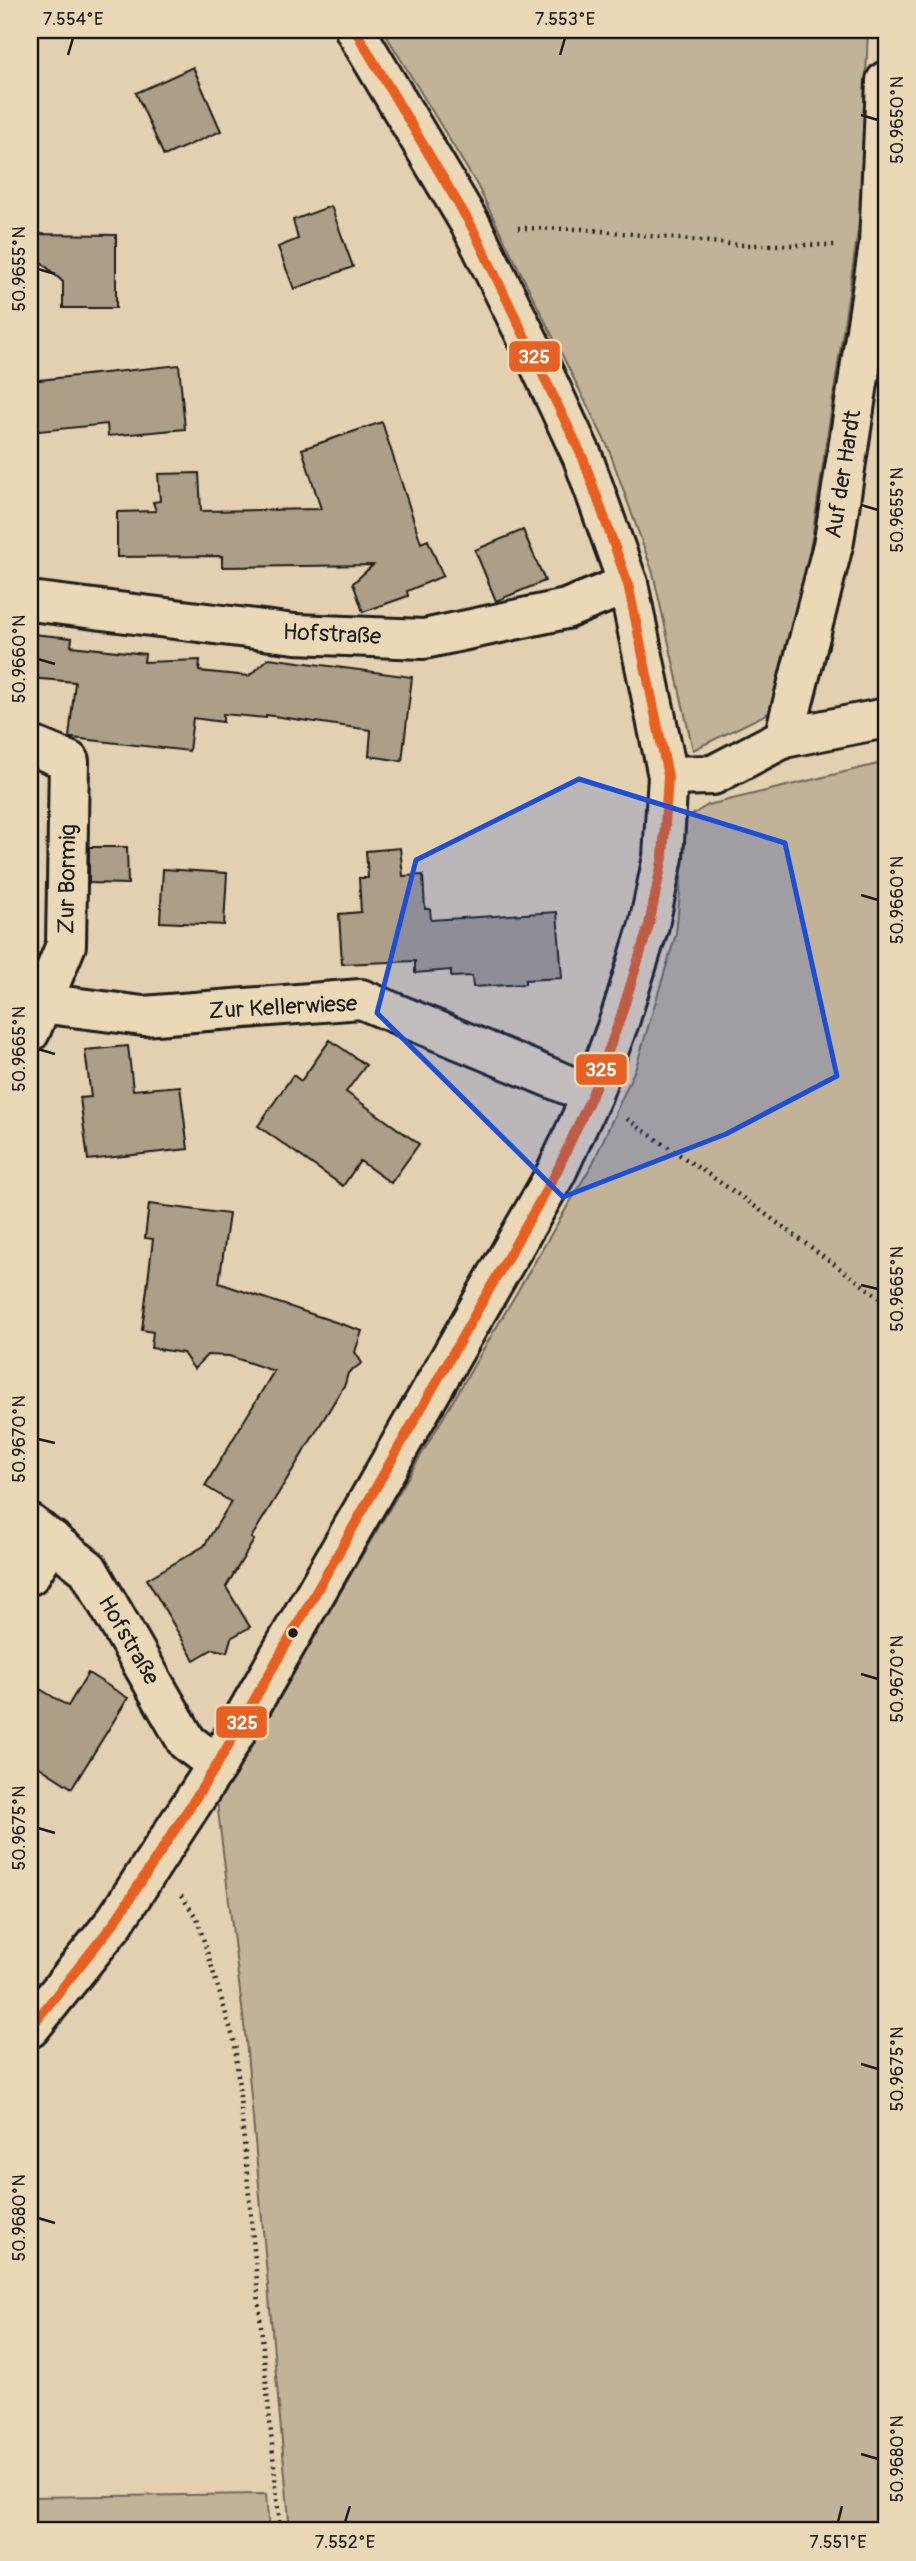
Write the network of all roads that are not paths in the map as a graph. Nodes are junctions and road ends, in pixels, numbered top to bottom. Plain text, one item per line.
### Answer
1 (355, 30) edge
2 (886, 81) edge
3 (628, 584) junction
4 (30, 601) edge
5 (886, 718) edge
6 (784, 738) junction
7 (30, 745) edge
8 (668, 776) junction
9 (35, 1018) edge
10 (592, 1095) junction
11 (41, 1532) edge
12 (30, 1575) edge
13 (217, 1765) junction
14 (30, 2028) edge

1 - 3 street
2 - 6 street, Auf der Hardt
3 - 4 street, Hofstraße
3 - 8 street
5 - 6 street
6 - 8 street
7 - 9 street, Zur Bormig
8 - 10 street
9 - 10 street, Zur Kellerwiese
10 - 13 street
11 - 12 street
11 - 13 street, Hofstraße
13 - 14 street

